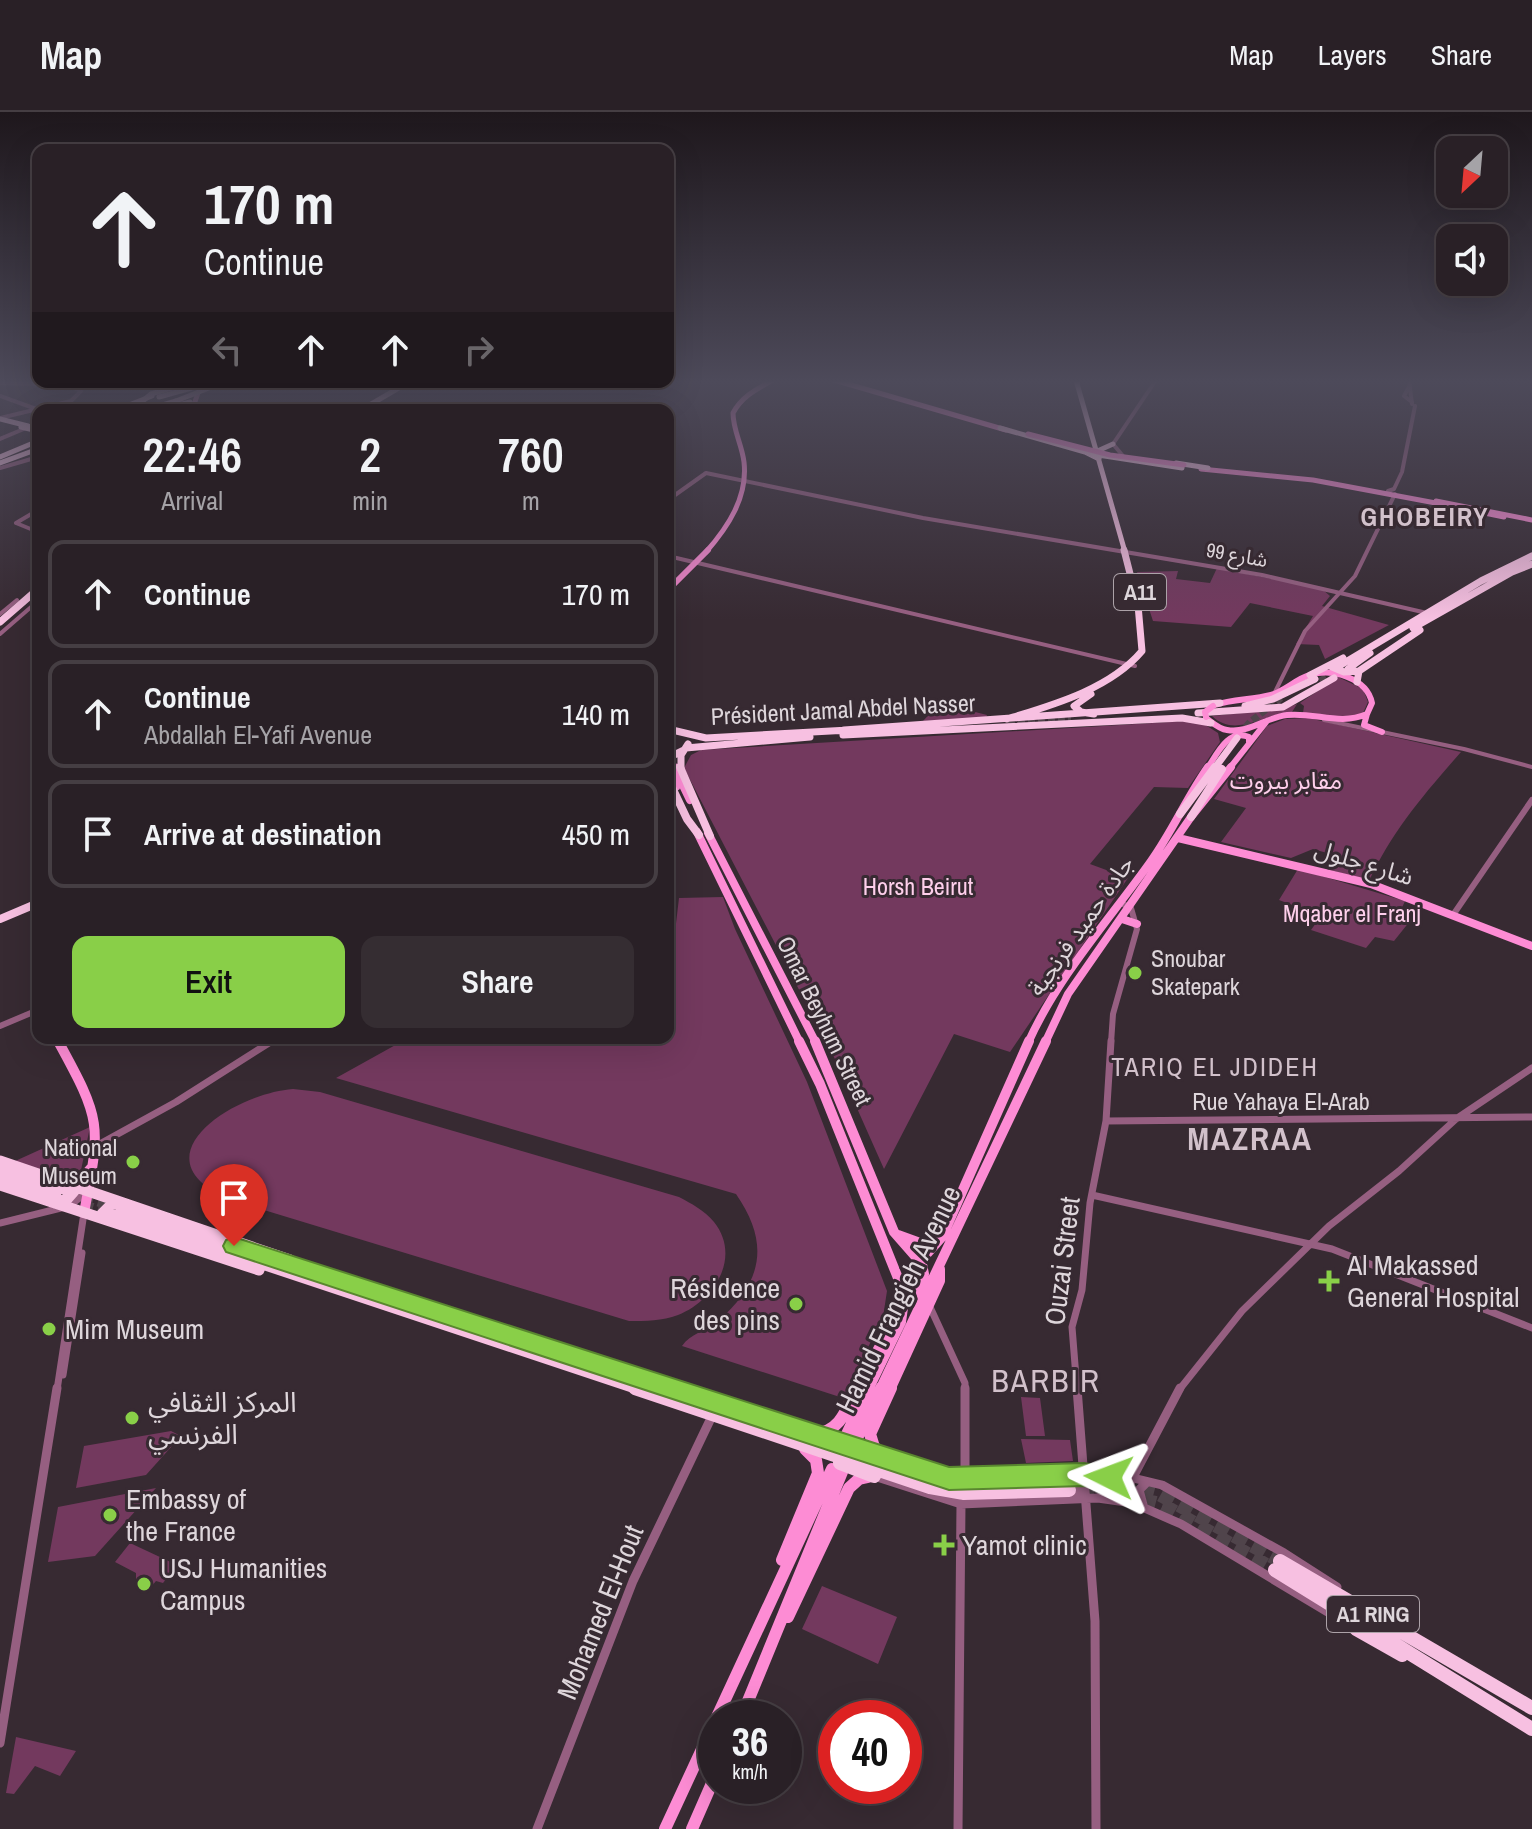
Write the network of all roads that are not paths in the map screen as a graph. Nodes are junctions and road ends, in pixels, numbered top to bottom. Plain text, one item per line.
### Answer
1 (738, 460) edge
2 (741, 460) edge
3 (1102, 460) edge
4 (1135, 460) edge
5 (1148, 460) edge
6 (1405, 460) edge
7 (1206, 469) junction
8 (741, 478) junction
9 (1398, 483) junction
10 (1395, 493) junction
11 (674, 497) edge
12 (1424, 499) junction
13 (32, 514) edge
14 (1513, 517) junction
15 (1532, 520) edge
16 (32, 530) edge
17 (1126, 552) junction
18 (1532, 556) edge
19 (674, 557) edge
20 (694, 561) junction
21 (1510, 568) junction
22 (674, 579) edge
23 (674, 583) edge
24 (32, 587) edge
25 (1339, 592) junction
26 (32, 594) edge
27 (17, 600) joint
28 (32, 603) edge
29 (0, 614) edge
30 (1424, 615) junction
31 (1435, 616) junction
32 (0, 622) edge
33 (1149, 626) dead end
34 (0, 631) edge
35 (1151, 645) dead end
36 (1132, 665) junction
37 (1289, 667) junction
38 (1341, 667) junction
39 (1359, 671) junction
40 (1313, 678) junction
41 (1334, 678) tunnel mouth
42 (1357, 682) junction
43 (1293, 690) junction
44 (1087, 694) junction
45 (1281, 698) junction
46 (1060, 702) junction
47 (1216, 705) junction
48 (1094, 714) junction
49 (1367, 714) junction
50 (1052, 717) junction
51 (1324, 720) junction
52 (1073, 721) junction
53 (1267, 721) junction
54 (1008, 722) junction
55 (1212, 722) junction
56 (1023, 728) junction
57 (674, 731) edge
58 (843, 732) junction
59 (1382, 732) junction
60 (681, 733) junction
61 (1243, 740) junction
62 (712, 741) junction
63 (1227, 741) junction
64 (685, 749) junction
65 (674, 756) edge
66 (674, 767) edge
67 (1532, 767) edge
68 (674, 783) edge
69 (674, 792) edge
70 (1532, 800) edge
71 (1180, 814) junction
72 (1191, 817) joint
73 (699, 835) junction
74 (710, 836) junction
75 (1178, 838) junction
76 (32, 899) edge
77 (1126, 905) junction
78 (32, 906) edge
79 (0, 912) edge
80 (1453, 915) junction
81 (0, 919) edge
82 (1122, 919) junction
83 (1137, 924) junction
84 (1532, 946) edge
85 (32, 1013) edge
86 (0, 1026) edge
87 (59, 1044) edge
88 (268, 1044) edge
89 (1532, 1068) edge
90 (1532, 1117) edge
91 (1456, 1119) junction
92 (1106, 1121) junction
93 (96, 1146) junction
94 (95, 1160) junction
95 (0, 1161) edge
96 (0, 1168) edge
97 (0, 1177) edge
98 (0, 1185) edge
99 (88, 1191) junction
100 (60, 1195) junction
101 (1092, 1195) junction
102 (882, 1198) junction
103 (869, 1205) junction
104 (118, 1212) junction
105 (84, 1213) junction
106 (34, 1214) junction
107 (0, 1223) edge
108 (894, 1232) junction
109 (942, 1237) junction
110 (1311, 1244) junction
111 (919, 1260) junction
112 (315, 1278) junction
113 (904, 1297) junction
114 (926, 1302) junction
115 (1532, 1328) edge
116 (715, 1410) junction
117 (814, 1434) junction
118 (770, 1435) junction
119 (805, 1449) junction
120 (891, 1459) junction
121 (1084, 1474) junction
122 (874, 1476) junction
123 (1133, 1478) junction
124 (965, 1480) junction
125 (1147, 1482) junction
126 (1067, 1486) junction
127 (1086, 1498) junction
128 (1121, 1500) junction
129 (961, 1504) junction
130 (1150, 1509) junction
131 (1361, 1601) joint
132 (1356, 1629) joint
133 (754, 1632) junction
134 (770, 1649) junction
135 (1466, 1668) junction
136 (1451, 1680) junction
137 (749, 1700) edge
138 (1532, 1708) edge
139 (1532, 1729) edge
140 (0, 1743) edge
141 (703, 1804) edge
142 (537, 1829) edge
143 (665, 1829) edge
144 (692, 1829) edge
145 (958, 1829) edge
146 (1096, 1829) edge

1 - 8 main road
2 - 8 main road
3 - 17 highway, A11
4 - 7 main road, bridge
5 - 7 highway
6 - 9 street
7 - 10 main road
7 - 10 main road
8 - 11 street, شارع 99
8 - 17 street, شارع 99
8 - 20 main road
9 - 10 street
9 - 10 street
10 - 12 main road
10 - 14 main road
10 - 25 street
12 - 14 street
12 - 15 main road, bridge
13 - 16 street
14 - 15 main road
17 - 25 street, شارع 99
17 - 33 highway, A11
17 - 36 highway, A11
18 - 21 highway
18 - 21 highway
19 - 20 street
20 - 22 main road
20 - 23 main road
20 - 36 street
21 - 30 highway
21 - 31 highway
24 - 27 highway
25 - 30 street, شارع 99
25 - 37 street
26 - 32 highway
27 - 29 street
28 - 34 highway
30 - 38 highway
31 - 38 highway
31 - 39 highway
35 - 36 highway, A11
36 - 44 highway, A11
37 - 40 street
37 - 45 street
38 - 39 highway
38 - 40 highway
39 - 42 highway
40 - 42 main road
40 - 43 highway
40 - 45 highway
40 - 45 main road
41 - 52 highway
42 - 49 main road
43 - 45 highway
43 - 52 highway
44 - 46 highway, A11
44 - 48 highway
44 - 50 highway, A11
45 - 47 main road
46 - 50 highway
46 - 54 highway, A11
47 - 48 highway
47 - 55 main road, bridge
48 - 50 highway
49 - 51 main road
49 - 59 main road
50 - 52 highway
50 - 54 highway
50 - 56 highway, A11
51 - 53 main road
51 - 59 street
52 - 55 highway
52 - 56 highway
53 - 55 main road
53 - 61 main road
54 - 58 highway, Président Jamal Abdel Nasser
55 - 63 main road
56 - 58 highway, A11
57 - 60 highway, A11
58 - 62 highway, Président Jamal Abdel Nasser / A11
59 - 67 street
60 - 62 highway, Président Jamal Abdel Nasser / A11
60 - 64 highway
61 - 63 main road
61 - 71 highway, جادة حميد فرنجية
61 - 72 highway
62 - 64 highway, Président Jamal Abdel Nasser / A11
63 - 71 main road
64 - 65 highway, A11
64 - 74 highway
66 - 74 main road, Omar Beyhum Street
68 - 73 main road, Omar Beyhum Street
69 - 73 highway
70 - 80 street
71 - 77 main road, جادة حميد فرنجية
72 - 75 main road, Hamid Frangieh Avenue
73 - 103 main road, Omar Beyhum Street
74 - 102 main road, Omar Beyhum Street
75 - 77 main road, Hamid Frangieh Avenue
75 - 80 main road, شارع جلول
76 - 79 highway
77 - 82 main road, Hamid Frangieh Avenue
77 - 83 street
77 - 109 main road, Hamid Frangieh Avenue
78 - 81 highway
80 - 84 main road, شارع جلول
82 - 83 main road
82 - 114 main road, Hamid Frangieh Avenue
83 - 92 street, Ouzai Street
85 - 86 street
87 - 93 main road
88 - 93 street
89 - 91 street
90 - 91 street, Rue Yahaya El-Arab
91 - 92 street, Rue Yahaya El-Arab
91 - 110 street
92 - 101 street, Ouzai Street
93 - 94 main road
94 - 99 main road
94 - 100 main road
95 - 100 highway
96 - 100 highway
97 - 100 highway
98 - 100 highway
99 - 100 highway
99 - 100 street
99 - 104 highway
99 - 105 main road
100 - 105 highway
100 - 106 street
100 - 106 street
101 - 110 street
101 - 121 street, Ouzai Street
102 - 103 main road
102 - 108 main road, Omar Beyhum Street
103 - 113 main road, Omar Beyhum Street
104 - 105 highway
104 - 112 highway
104 - 112 highway
105 - 140 street
106 - 107 street
108 - 109 main road
108 - 111 main road, Omar Beyhum Street
109 - 111 main road, Hamid Frangieh Avenue
110 - 115 street
110 - 123 street
111 - 113 main road, Hamid Frangieh Avenue
111 - 114 main road
112 - 116 highway
113 - 114 main road, Hamid Frangieh Avenue
113 - 117 main road
114 - 120 main road
114 - 124 street
116 - 117 highway
116 - 118 highway
116 - 126 highway
116 - 142 street, Mohamed El-Hout
117 - 120 highway
118 - 119 highway
118 - 126 highway
119 - 122 highway
119 - 133 main road
120 - 124 street
121 - 123 street
121 - 126 street
121 - 127 street, Ouzai Street
122 - 129 street
122 - 134 main road
123 - 125 street
123 - 128 street
124 - 126 street
125 - 130 street
125 - 131 street
126 - 127 street
126 - 129 street
127 - 128 street
127 - 146 street, Ouzai Street
128 - 130 street
129 - 145 street
130 - 132 street
131 - 135 highway
132 - 136 highway
133 - 134 main road
133 - 143 main road
134 - 137 main road
135 - 136 highway, A1 RING
135 - 138 highway, A1 RING
136 - 139 highway, A1 RING
141 - 144 main road

